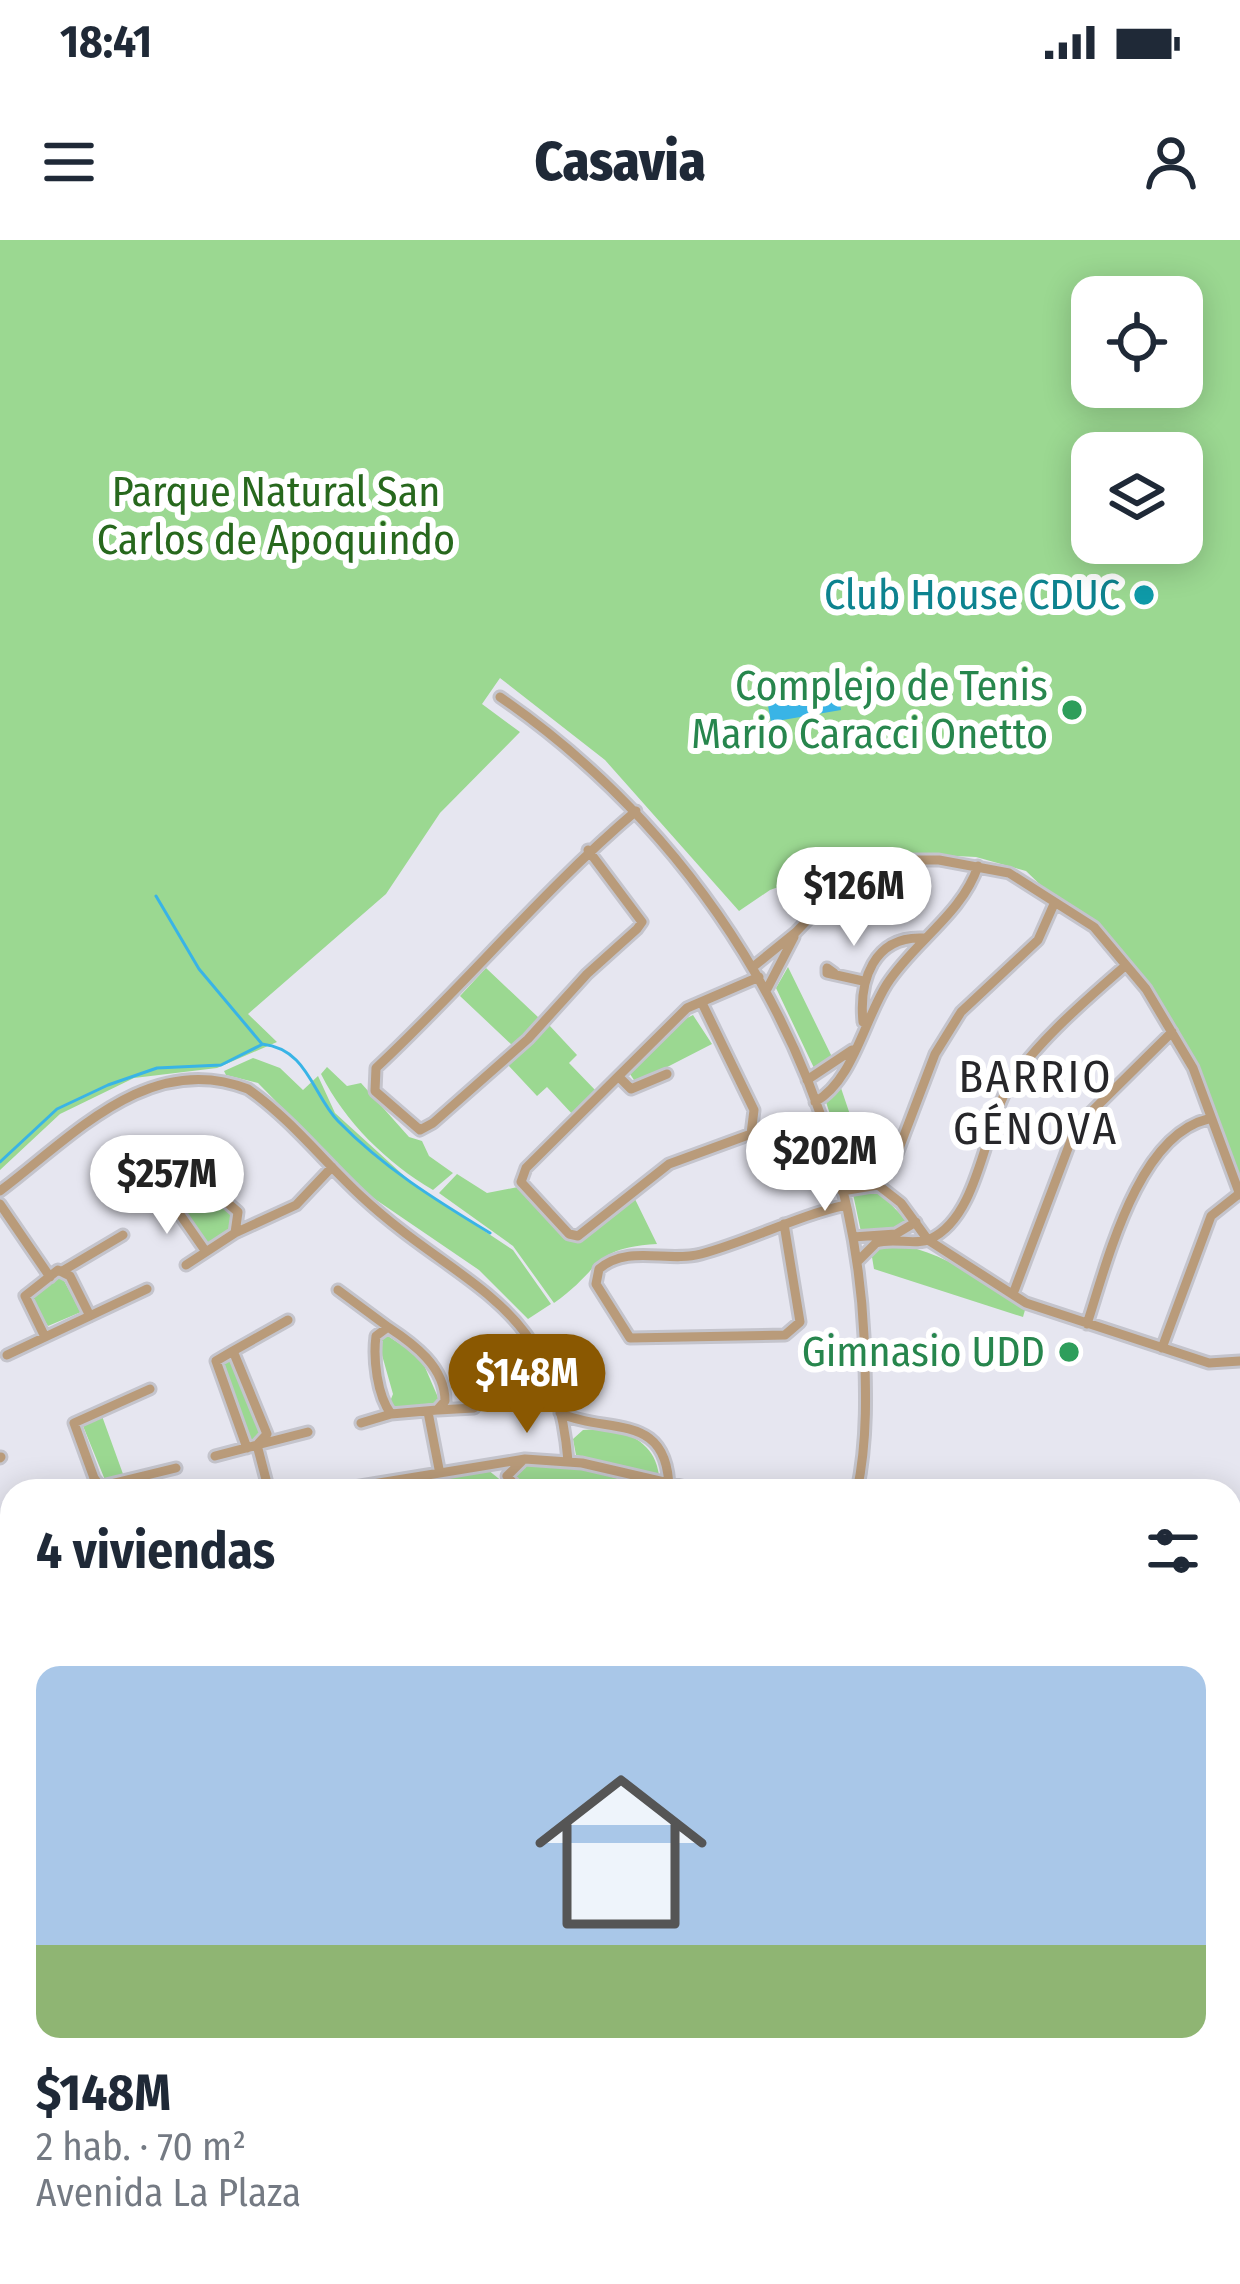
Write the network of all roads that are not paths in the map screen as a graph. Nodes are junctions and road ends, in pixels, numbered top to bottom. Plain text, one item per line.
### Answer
1 (500, 697) dead end
2 (636, 811) junction
3 (588, 850) junction
4 (978, 866) junction
5 (1054, 904) junction
6 (796, 932) junction
7 (922, 938) junction
8 (1125, 966) junction
9 (756, 972) junction
10 (835, 973) dead end
11 (863, 981) junction
12 (766, 991) junction
13 (702, 1003) junction
14 (863, 1025) junction
15 (1172, 1032) junction
16 (852, 1050) junction
17 (667, 1074) dead end
18 (620, 1078) junction
19 (807, 1080) junction
20 (815, 1102) junction
21 (1208, 1119) junction
22 (332, 1167) junction
23 (154, 1177) dead end
24 (878, 1185) junction
25 (0, 1191) edge
26 (842, 1191) junction
27 (169, 1192) junction
28 (1240, 1194) edge
29 (0, 1204) edge
30 (846, 1204) junction
31 (238, 1212) junction
32 (264, 1220) junction
33 (916, 1222) junction
34 (784, 1224) junction
35 (235, 1233) junction
36 (123, 1235) dead end
37 (853, 1237) junction
38 (928, 1240) junction
39 (204, 1249) junction
40 (857, 1262) junction
41 (186, 1265) dead end
42 (64, 1270) junction
43 (50, 1277) junction
44 (147, 1289) dead end
45 (338, 1290) dead end
46 (1012, 1294) junction
47 (90, 1316) junction
48 (288, 1321) dead end
49 (1087, 1324) junction
50 (388, 1327) junction
51 (45, 1337) junction
52 (1162, 1348) junction
53 (233, 1351) junction
54 (7, 1355) dead end
55 (216, 1361) junction
56 (1240, 1361) edge
57 (202, 1369) dead end
58 (150, 1389) dead end
59 (474, 1408) dead end
60 (433, 1411) junction
61 (560, 1413) junction
62 (391, 1414) junction
63 (361, 1423) dead end
64 (582, 1424) junction
65 (308, 1432) dead end
66 (565, 1438) junction
67 (252, 1447) junction
68 (215, 1456) dead end
69 (525, 1459) junction
70 (568, 1461) junction
71 (489, 1462) junction
72 (176, 1468) dead end
73 (440, 1469) junction
74 (99, 1479) edge
75 (138, 1479) edge
76 (264, 1479) edge
77 (390, 1479) edge
78 (507, 1479) joint
79 (639, 1479) edge
80 (668, 1479) edge
81 (861, 1479) edge

1 - 2 street
2 - 3 street
2 - 9 street
3 - 3 street
4 - 5 street
4 - 6 street
4 - 7 street
5 - 8 street
5 - 24 street
6 - 9 street
6 - 12 street
7 - 11 street
7 - 14 street
8 - 15 street
8 - 38 street
9 - 12 street
9 - 13 street
10 - 11 street
11 - 14 street
12 - 19 street
13 - 18 street
13 - 18 street
14 - 16 street
15 - 21 street
15 - 46 street
16 - 19 street
16 - 20 street
17 - 18 street
19 - 20 street
20 - 26 street
21 - 28 street
21 - 49 street
22 - 25 street
22 - 32 street
22 - 61 street
23 - 27 street
24 - 26 street
24 - 33 street
26 - 30 street
27 - 31 street
27 - 39 street
28 - 52 street
29 - 43 street
30 - 34 street
30 - 37 street
31 - 32 street
31 - 35 street
32 - 35 street
33 - 37 street
33 - 38 street
34 - 34 street
35 - 39 street
36 - 42 street
37 - 40 street
38 - 40 street
38 - 46 street
39 - 41 street
40 - 81 street
42 - 43 street
42 - 47 street
43 - 51 street
44 - 47 street
45 - 50 street
46 - 49 street
47 - 51 street
48 - 53 street
49 - 52 street
50 - 60 street
50 - 62 street
51 - 54 street
52 - 56 street
53 - 55 street
53 - 67 street
55 - 57 street
55 - 67 street
58 - 74 street
59 - 60 street
60 - 62 street
60 - 73 street
61 - 64 street
61 - 66 street
62 - 63 street
64 - 66 street
64 - 80 street
65 - 67 street
66 - 70 street
67 - 68 street
67 - 76 street
69 - 70 street
69 - 71 street
69 - 78 street
70 - 79 street
71 - 73 street
71 - 78 street
72 - 75 street
73 - 77 street

